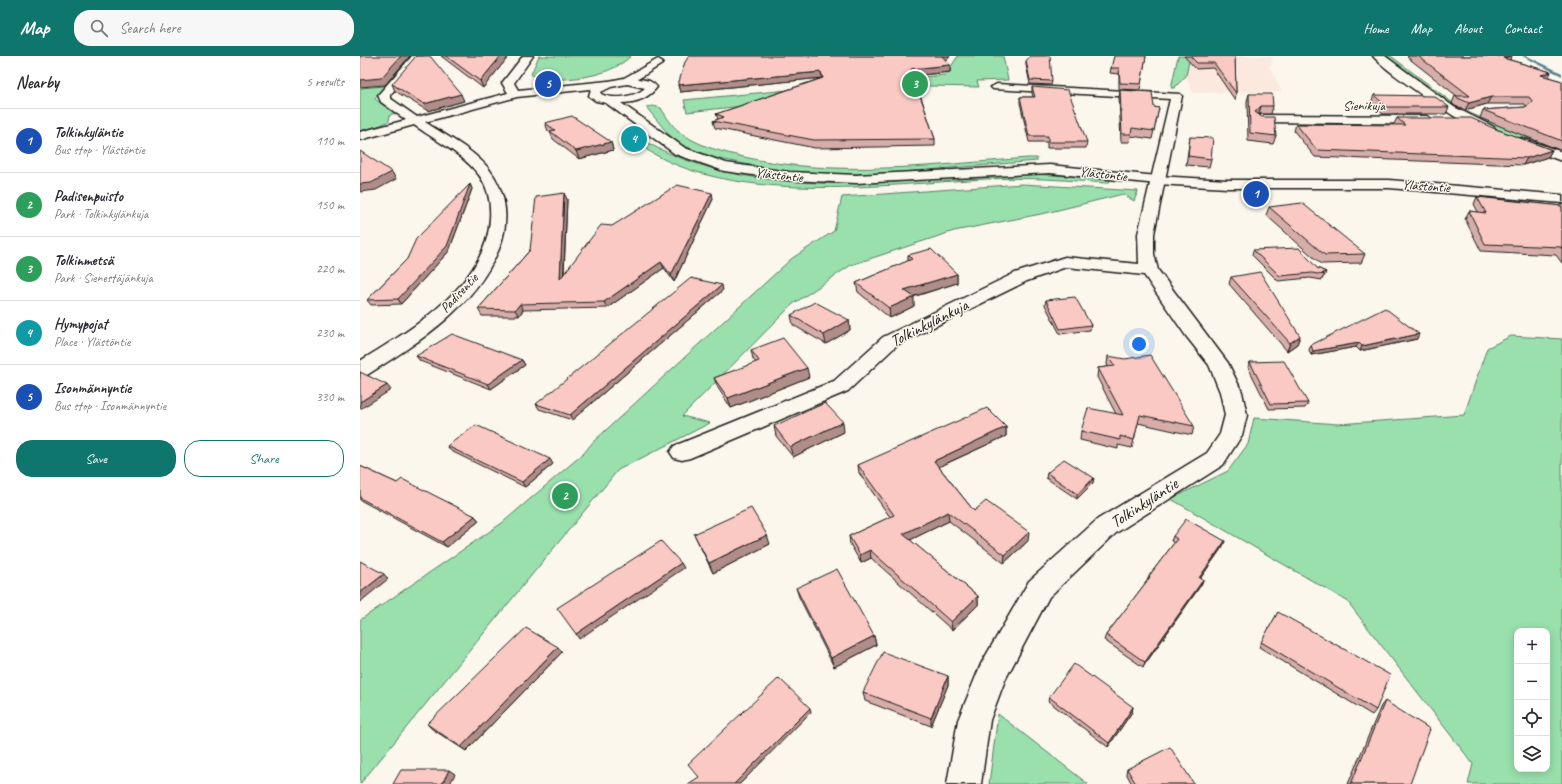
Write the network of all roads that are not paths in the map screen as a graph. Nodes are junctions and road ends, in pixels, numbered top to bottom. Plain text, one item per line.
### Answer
1 (418, 56) edge
2 (528, 56) edge
3 (1378, 56) edge
4 (660, 59) edge
5 (627, 81) junction
6 (608, 84) junction
7 (650, 85) junction
8 (997, 87) dead end
9 (547, 90) junction
10 (516, 94) junction
11 (594, 94) junction
12 (639, 96) junction
13 (610, 100) junction
14 (1480, 112) edge
15 (1465, 119) junction
16 (1260, 120) edge
17 (416, 121) junction
18 (653, 130) junction
19 (360, 136) edge
20 (1562, 157) edge
21 (1157, 180) junction
22 (1562, 199) edge
23 (1149, 270) junction
24 (360, 370) edge
25 (682, 452) dead end
26 (964, 784) edge

1 - 17 street, Padisentie
2 - 10 street
3 - 15 street
4 - 5 street
4 - 7 street
5 - 6 street
5 - 7 street
6 - 9 street
6 - 11 street
7 - 12 street
8 - 21 street, Tolkinkyläntie
9 - 10 street
9 - 11 street
10 - 17 street
11 - 13 street
12 - 13 street
12 - 18 street, Ylästöntie
13 - 18 street, Ylästöntie
14 - 15 street
15 - 16 street, Sienikuja
15 - 20 street
17 - 19 street
17 - 24 street, Padisentie
18 - 21 street, Ylästöntie
21 - 22 street, Ylästöntie
21 - 23 street, Tolkinkyläntie
23 - 25 street, Tolkinkylänkuja
23 - 26 street, Tolkinkyläntie

